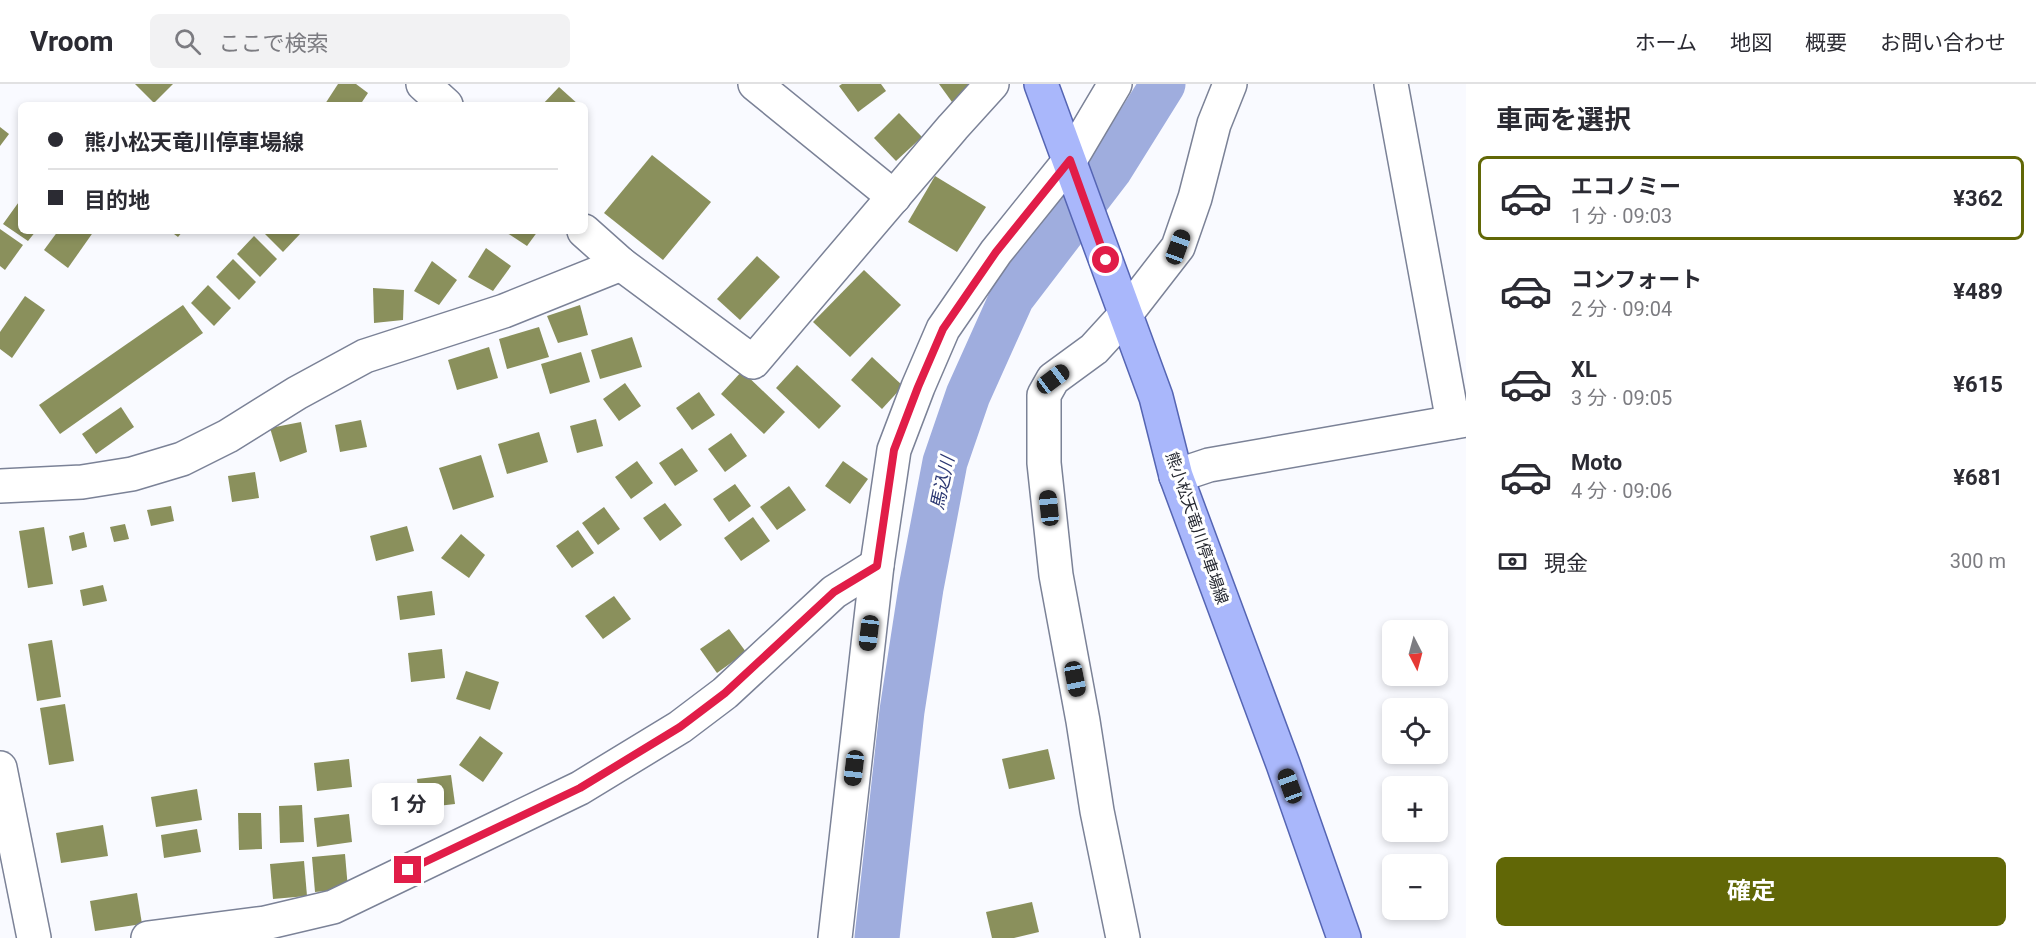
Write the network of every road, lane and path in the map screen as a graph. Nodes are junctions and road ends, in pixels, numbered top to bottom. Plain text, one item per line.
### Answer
1 (423, 84) edge
2 (755, 84) edge
3 (992, 84) edge
4 (1041, 84) edge
5 (1115, 84) edge
6 (1230, 84) edge
7 (1391, 84) edge
8 (443, 102) edge
9 (1072, 167) junction
10 (894, 197) junction
11 (587, 234) edge
12 (621, 264) junction
13 (1124, 308) junction
14 (1459, 421) edge
15 (1176, 476) junction
16 (0, 486) edge
17 (877, 566) junction
18 (0, 768) edge
19 (34, 938) edge
20 (148, 938) edge
21 (834, 938) edge
22 (1123, 938) edge
23 (1344, 938) edge

1 - 8 street
2 - 10 street
3 - 10 street
4 - 9 main road, 熊小松天竜川停車場線
5 - 9 street
6 - 13 street
7 - 14 street
9 - 13 main road, 熊小松天竜川停車場線
9 - 17 street
10 - 12 street
11 - 12 street
12 - 16 street
13 - 15 main road, 熊小松天竜川停車場線
13 - 22 street
14 - 15 street
15 - 23 main road, 熊小松天竜川停車場線
17 - 20 street
17 - 21 street
18 - 19 street

